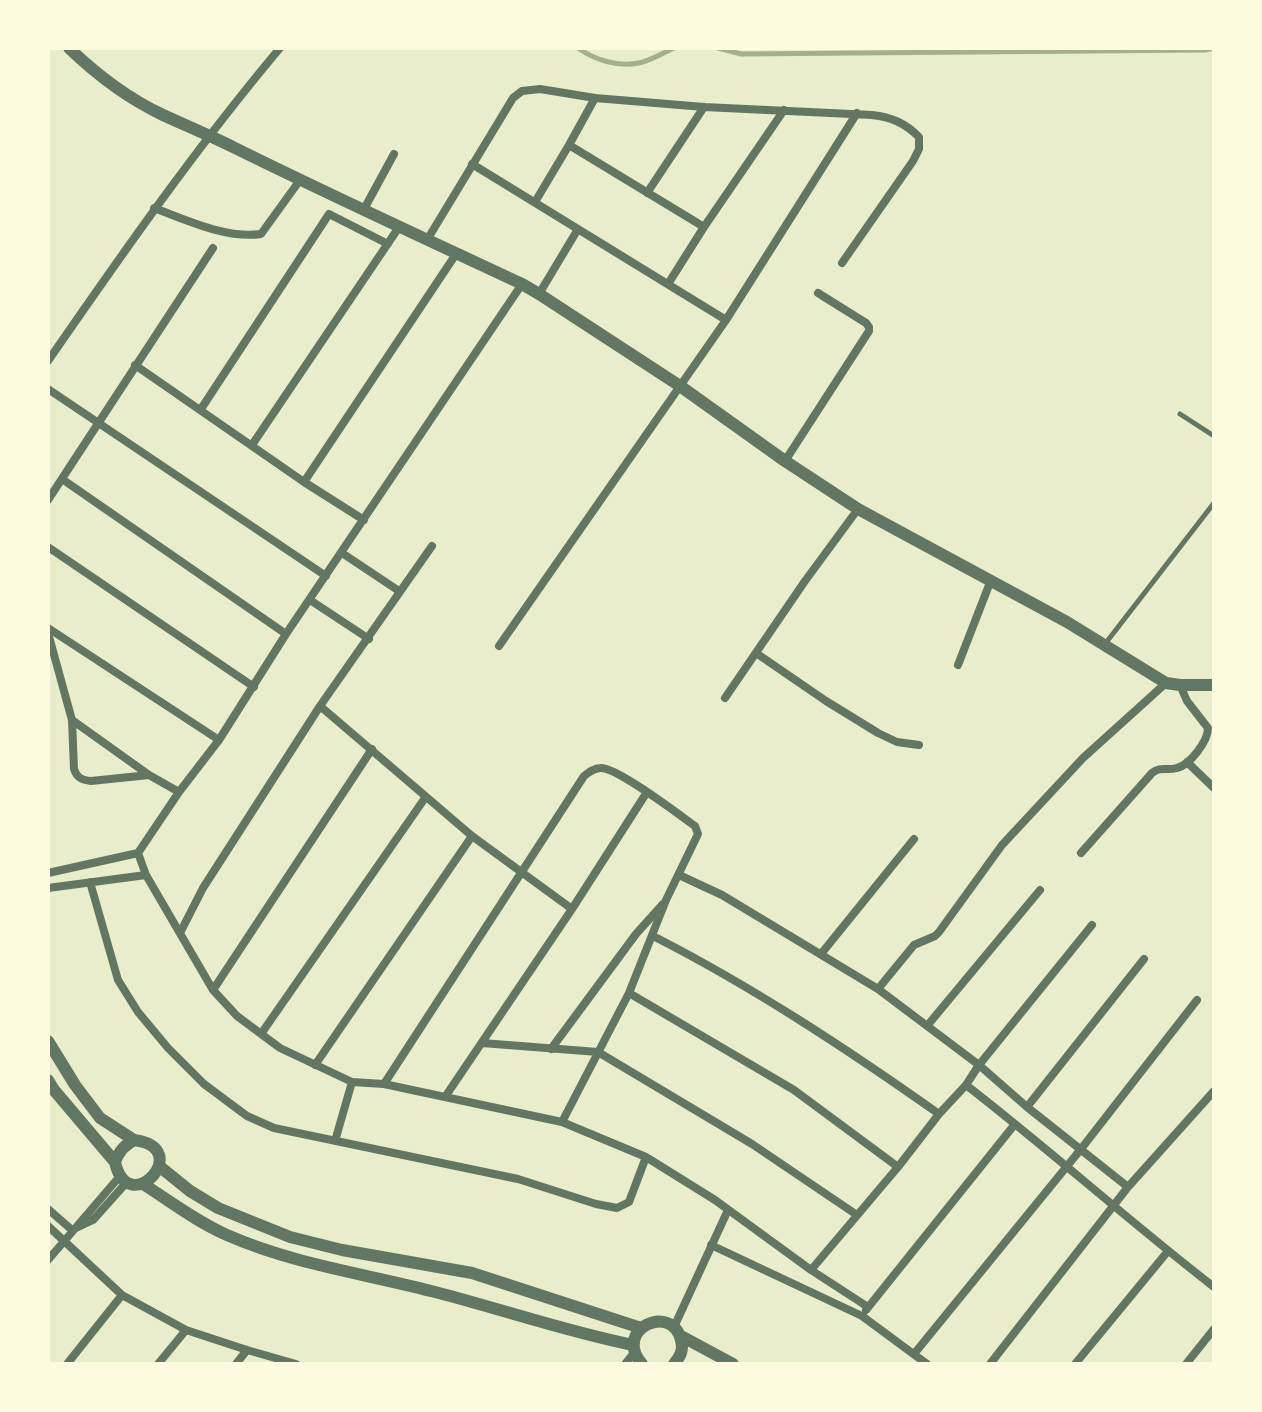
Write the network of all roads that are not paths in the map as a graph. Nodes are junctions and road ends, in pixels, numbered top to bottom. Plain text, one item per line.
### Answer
1 (69, 48) edge
2 (280, 48) edge
3 (595, 98) junction
4 (704, 107) junction
5 (784, 110) junction
6 (857, 113) junction
7 (209, 134) junction
8 (569, 145) junction
9 (394, 154) dead end
10 (472, 164) junction
11 (300, 180) junction
12 (647, 193) junction
13 (535, 202) junction
14 (154, 208) junction
15 (363, 211) junction
16 (399, 227) junction
17 (704, 227) junction
18 (578, 229) junction
19 (427, 240) junction
20 (388, 244) junction
21 (213, 248) dead end
22 (456, 254) junction
23 (842, 263) dead end
24 (522, 284) junction
25 (668, 284) junction
26 (818, 293) dead end
27 (539, 294) junction
28 (726, 320) junction
29 (48, 361) edge
30 (135, 365) junction
31 (680, 386) junction
32 (48, 389) edge
33 (201, 409) junction
34 (1180, 414) dead end
35 (99, 424) junction
36 (1214, 436) edge
37 (252, 445) junction
38 (785, 461) junction
39 (62, 479) junction
40 (304, 482) junction
41 (48, 500) edge
42 (1214, 503) edge
43 (858, 509) junction
44 (364, 520) junction
45 (432, 546) dead end
46 (48, 547) edge
47 (342, 553) junction
48 (326, 576) junction
49 (991, 580) junction
50 (399, 591) junction
51 (310, 600) junction
52 (48, 631) edge
53 (286, 634) junction
54 (369, 639) junction
55 (1105, 645) junction
56 (499, 646) dead end
57 (756, 653) junction
58 (958, 665) dead end
59 (1166, 683) junction
60 (1180, 685) junction
61 (1214, 685) edge
62 (254, 687) junction
63 (725, 698) dead end
64 (320, 706) junction
65 (72, 720) junction
66 (219, 740) junction
67 (919, 745) dead end
68 (372, 749) junction
69 (1187, 762) junction
70 (149, 775) junction
71 (1214, 788) edge
72 (179, 792) junction
73 (647, 792) junction
74 (425, 798) junction
75 (472, 836) junction
76 (914, 839) dead end
77 (138, 853) junction
78 (1081, 853) dead end
79 (48, 873) edge
80 (521, 874) junction
81 (146, 875) junction
82 (679, 875) junction
83 (90, 882) junction
84 (48, 888) edge
85 (1040, 890) dead end
86 (666, 900) junction
87 (572, 909) junction
88 (1092, 925) dead end
89 (180, 933) junction
90 (653, 936) junction
91 (821, 954) junction
92 (1144, 959) dead end
93 (878, 989) junction
94 (213, 990) junction
95 (629, 993) junction
96 (1197, 1000) dead end
97 (927, 1026) junction
98 (261, 1034) junction
99 (48, 1041) edge
100 (482, 1043) junction
101 (551, 1049) junction
102 (598, 1052) junction
103 (315, 1065) junction
104 (979, 1065) junction
105 (48, 1080) edge
106 (352, 1082) junction
107 (384, 1084) junction
108 (966, 1085) junction
109 (1214, 1091) edge
110 (445, 1097) junction
111 (1027, 1107) junction
112 (939, 1114) junction
113 (562, 1122) junction
114 (1015, 1124) junction
115 (134, 1140) junction
116 (335, 1141) junction
117 (1081, 1149) junction
118 (646, 1157) junction
119 (115, 1162) junction
120 (159, 1166) junction
121 (1065, 1166) junction
122 (898, 1167) junction
123 (123, 1179) junction
124 (143, 1184) junction
125 (1128, 1187) junction
126 (1114, 1205) junction
127 (48, 1209) edge
128 (728, 1210) junction
129 (857, 1215) junction
130 (48, 1226) edge
131 (72, 1230) junction
132 (290, 1237) junction
133 (64, 1240) junction
134 (711, 1245) junction
135 (1168, 1251) junction
136 (285, 1255) junction
137 (48, 1260) edge
138 (811, 1270) junction
139 (1214, 1287) edge
140 (122, 1295) junction
141 (868, 1307) junction
142 (862, 1316) junction
143 (641, 1328) junction
144 (1214, 1329) edge
145 (186, 1330) junction
146 (677, 1332) junction
147 (634, 1349) junction
148 (247, 1350) junction
149 (914, 1354) junction
150 (681, 1362) edge
151 (67, 1364) edge
152 (158, 1364) edge
153 (236, 1364) edge
154 (296, 1364) edge
155 (625, 1364) edge
156 (642, 1364) edge
157 (733, 1364) edge
158 (927, 1364) edge
159 (990, 1364) edge
160 (1075, 1364) edge
161 (1186, 1364) edge

1 - 7 street
2 - 7 street
3 - 4 street
3 - 8 street
3 - 10 street
4 - 5 street
4 - 12 street
5 - 6 street
5 - 17 street
6 - 23 street
6 - 28 street
7 - 11 street
7 - 14 street
8 - 12 street
8 - 13 street
9 - 15 street
10 - 13 street
10 - 19 street
11 - 14 street
11 - 15 street
12 - 17 street
13 - 18 street
14 - 29 street
15 - 16 street
16 - 19 street
16 - 20 street
17 - 25 street
18 - 25 street
18 - 27 street
19 - 22 street
20 - 33 street
20 - 37 street
21 - 30 street
22 - 24 street
22 - 40 street
24 - 27 street
24 - 44 street
25 - 28 street
26 - 38 street
27 - 31 street
28 - 31 street
30 - 33 street
30 - 35 street
31 - 38 street
31 - 56 street
32 - 35 street
33 - 37 street
34 - 36 lane
35 - 39 street
35 - 48 street
37 - 40 street
38 - 43 street
39 - 41 street
39 - 53 street
40 - 44 street
42 - 55 lane
43 - 49 street
43 - 57 street
44 - 47 street
45 - 50 street
46 - 62 street
47 - 48 street
47 - 50 street
48 - 51 street
49 - 55 street
49 - 58 street
50 - 54 street
51 - 53 street
51 - 54 street
52 - 65 street
52 - 66 street
53 - 62 street
54 - 64 street
55 - 59 street
57 - 63 street
57 - 67 street
59 - 60 street
59 - 93 street
60 - 61 street
60 - 69 street
62 - 66 street
64 - 68 street
64 - 89 street
65 - 70 street
65 - 70 street
66 - 72 street
68 - 74 street
68 - 94 street
69 - 71 street
69 - 78 street
70 - 72 street
72 - 77 street
73 - 80 street
73 - 82 street
73 - 87 street
74 - 75 street
74 - 98 street
75 - 80 street
75 - 103 street
76 - 91 street
77 - 79 street
77 - 81 street
80 - 87 street
80 - 107 street
81 - 83 street
81 - 89 street
82 - 86 street
82 - 91 street
83 - 84 street
83 - 116 street
85 - 97 street
86 - 90 street
86 - 101 street
87 - 100 street
88 - 104 street
89 - 94 street
90 - 95 street
90 - 112 street
91 - 93 street
92 - 111 street
93 - 97 street
94 - 98 street
95 - 102 street
95 - 122 street
96 - 117 street
97 - 104 street
98 - 103 street
99 - 115 street
100 - 101 street
100 - 110 street
101 - 102 street
102 - 113 street
102 - 129 street
103 - 106 street
104 - 108 street
104 - 111 street
105 - 119 street
106 - 107 street
106 - 116 street
107 - 110 street
108 - 112 street
108 - 114 street
109 - 125 street
110 - 113 street
111 - 117 street
112 - 122 street
113 - 118 street
114 - 121 street
114 - 141 street
115 - 119 street
115 - 120 street
116 - 118 street
117 - 121 street
117 - 125 street
118 - 128 street
119 - 123 street
120 - 124 street
120 - 132 street
121 - 126 street
121 - 149 street
122 - 129 street
123 - 124 street
123 - 131 street
124 - 136 street
125 - 126 street
126 - 135 street
126 - 159 street
127 - 131 street
128 - 134 street
128 - 138 street
129 - 138 street
130 - 133 street
131 - 133 street
132 - 136 street
132 - 143 street
133 - 137 street
133 - 140 street
134 - 142 street
134 - 146 street
135 - 139 street
135 - 160 street
136 - 147 street
138 - 141 street
140 - 145 street
140 - 151 street
141 - 142 street
142 - 149 street
143 - 146 street
143 - 147 street
144 - 161 street
145 - 148 street
145 - 152 street
146 - 150 street
146 - 157 street
147 - 155 street
147 - 156 street
148 - 153 street
148 - 154 street
149 - 158 street

